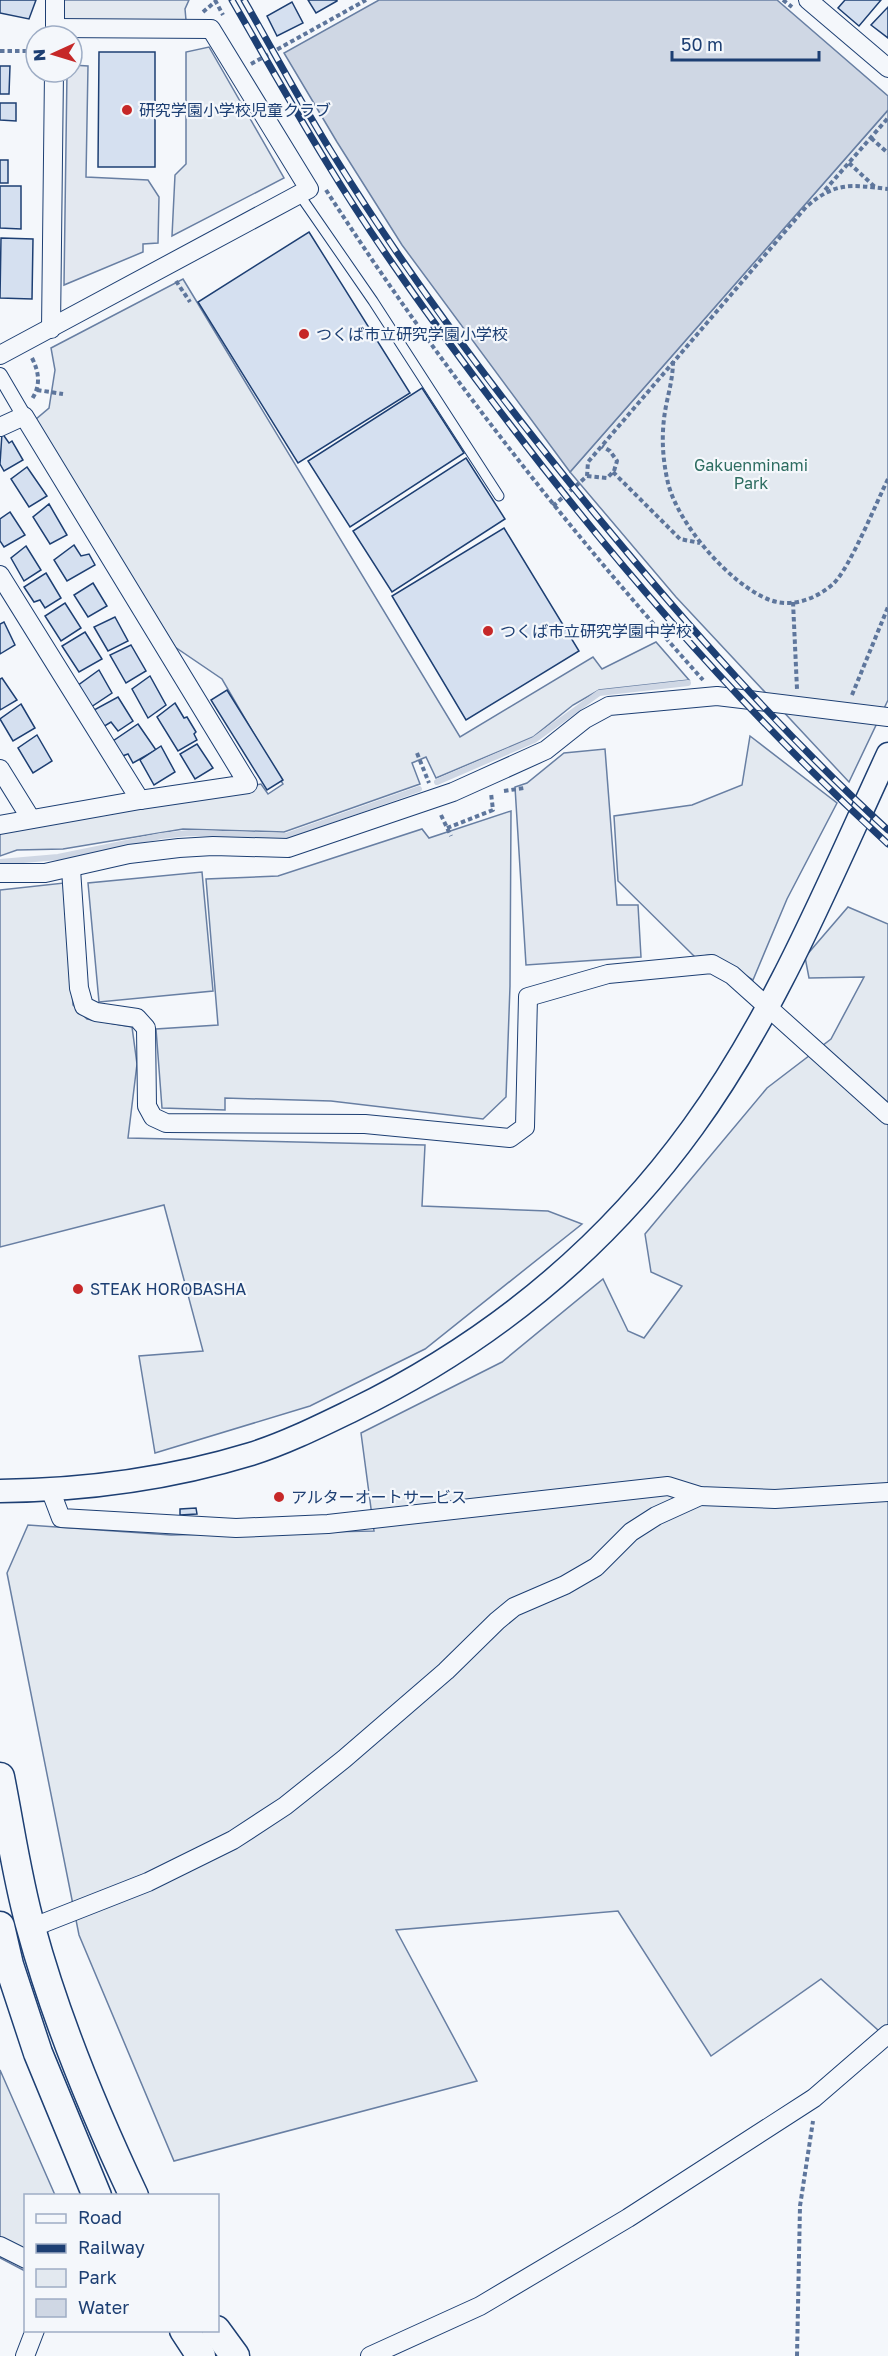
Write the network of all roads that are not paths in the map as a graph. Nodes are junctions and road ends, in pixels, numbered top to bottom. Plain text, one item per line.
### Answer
1 (55, 0) edge
2 (808, 0) edge
3 (55, 24) edge
4 (84, 31) edge
5 (888, 68) edge
6 (54, 84) edge
7 (299, 194) junction
8 (51, 329) junction
9 (0, 355) edge
10 (0, 375) edge
11 (22, 411) junction
12 (0, 427) edge
13 (499, 496) dead end
14 (0, 575) edge
15 (888, 717) edge
16 (888, 754) edge
17 (0, 769) edge
18 (140, 800) junction
19 (31, 819) junction
20 (0, 825) edge
21 (71, 869) junction
22 (0, 873) edge
23 (768, 1006) junction
24 (888, 1115) edge
25 (50, 1489) junction
26 (0, 1491) edge
27 (888, 1492) edge
28 (700, 1496) junction
29 (0, 1777) edge
30 (0, 1926) edge
31 (31, 1928) junction
32 (4, 1966) edge
33 (888, 2034) edge
34 (96, 2194) edge
35 (133, 2194) edge
36 (0, 2246) edge
37 (24, 2258) edge
38 (35, 2332) edge
39 (185, 2332) edge
40 (217, 2332) edge
41 (25, 2356) edge
42 (201, 2356) edge
43 (235, 2356) edge
44 (370, 2356) edge

1 - 3 street
2 - 5 street
4 - 7 street
6 - 8 street
7 - 8 street
7 - 13 lane
8 - 9 street
10 - 11 street
11 - 12 street
11 - 18 street
14 - 18 street
15 - 21 street
16 - 23 street
17 - 19 street
18 - 19 street
19 - 20 street
21 - 22 street
21 - 23 street
23 - 24 street
23 - 25 street
25 - 26 street
25 - 28 street
27 - 28 street
28 - 31 street
29 - 31 main road
30 - 32 main road
31 - 35 main road
32 - 34 main road
33 - 44 street
36 - 37 street
38 - 41 street
39 - 42 main road
40 - 43 main road

